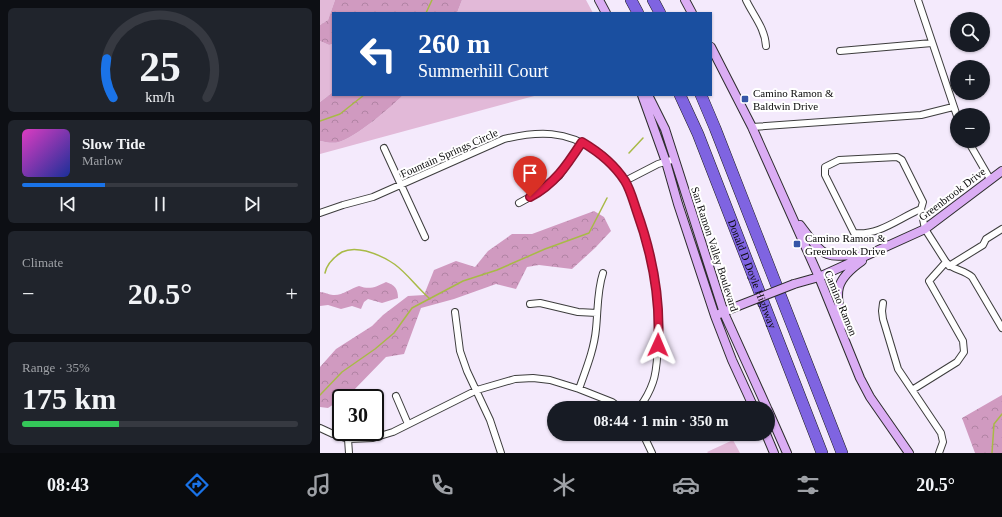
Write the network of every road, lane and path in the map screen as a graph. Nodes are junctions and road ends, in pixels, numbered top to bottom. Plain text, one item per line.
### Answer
1 (599, 0) edge
2 (631, 0) edge
3 (653, 0) edge
4 (685, 0) edge
5 (746, 0) edge
6 (918, 0) edge
7 (605, 12) edge
8 (637, 12) edge
9 (659, 12) edge
10 (691, 12) edge
11 (932, 43) junction
12 (766, 46) dead end
13 (712, 49) edge
14 (840, 51) dead end
15 (642, 96) edge
16 (648, 96) edge
17 (680, 96) edge
18 (701, 96) edge
19 (953, 107) joint
20 (752, 127) junction
21 (582, 142) junction
22 (384, 148) dead end
23 (972, 148) edge
24 (675, 159) junction
25 (666, 162) junction
26 (1002, 171) edge
27 (990, 179) junction
28 (625, 181) junction
29 (401, 186) junction
30 (520, 203) dead end
31 (921, 209) junction
32 (320, 213) edge
33 (792, 214) junction
34 (925, 229) junction
35 (1002, 229) edge
36 (425, 237) dead end
37 (875, 251) junction
38 (947, 264) junction
39 (603, 273) dead end
40 (819, 277) junction
41 (883, 303) dead end
42 (530, 304) dead end
43 (455, 312) dead end
44 (597, 313) junction
45 (724, 313) junction
46 (715, 316) junction
47 (1002, 328) edge
48 (851, 357) junction
49 (578, 389) junction
50 (477, 390) junction
51 (912, 390) junction
52 (396, 396) dead end
53 (609, 401) edge
54 (644, 401) edge
55 (751, 401) edge
56 (764, 401) edge
57 (408, 424) junction
58 (775, 425) edge
59 (320, 428) edge
60 (332, 434) edge
61 (384, 435) edge
62 (348, 441) edge
63 (646, 441) edge
64 (769, 441) edge
65 (348, 453) edge
66 (501, 453) edge
67 (652, 453) edge
68 (774, 453) edge
69 (787, 453) edge
70 (822, 453) edge
71 (842, 453) edge
72 (909, 453) edge
73 (939, 453) edge

1 - 7 street
2 - 8 highway
3 - 9 highway
4 - 10 street
5 - 12 street
6 - 11 street
11 - 14 street
11 - 19 street
13 - 20 street, Camino Ramon
15 - 25 street, San Ramon Valley Boulevard
16 - 24 street, San Ramon Valley Boulevard
17 - 70 highway, Donald D Doyle Highway
18 - 71 highway, Donald D Doyle Highway
19 - 20 street
20 - 33 street, Camino Ramon
21 - 28 street, Fountain Springs Circle
21 - 29 street, Fountain Springs Circle
21 - 30 street
22 - 29 street
23 - 27 street
24 - 25 street
24 - 45 street, San Ramon Valley Boulevard
25 - 28 street
25 - 46 street, San Ramon Valley Boulevard
26 - 27 street, Greenbrook Drive
27 - 34 street, Greenbrook Drive
28 - 54 street, Fountain Springs Circle
29 - 32 street, Fountain Springs Circle
29 - 36 street
31 - 31 street
31 - 34 street
33 - 37 street
33 - 40 street, Camino Ramon
34 - 37 street, Greenbrook Drive
34 - 38 street
35 - 38 street
37 - 40 street, Greenbrook Drive
37 - 48 street
38 - 47 street
38 - 51 street
39 - 44 street
40 - 45 street, Greenbrook Drive, bridge
40 - 48 street, Camino Ramon
41 - 51 street
42 - 44 street
43 - 50 street
44 - 49 street
45 - 46 street, Greenbrook Drive
45 - 56 street, San Ramon Valley Boulevard
46 - 55 street, San Ramon Valley Boulevard
48 - 72 street, Camino Ramon
49 - 50 street
49 - 53 street
50 - 57 street
50 - 66 street
51 - 73 street
52 - 57 street
57 - 61 street
58 - 69 street, San Ramon Valley Boulevard
59 - 60 street
62 - 65 street
63 - 67 street
64 - 68 street

